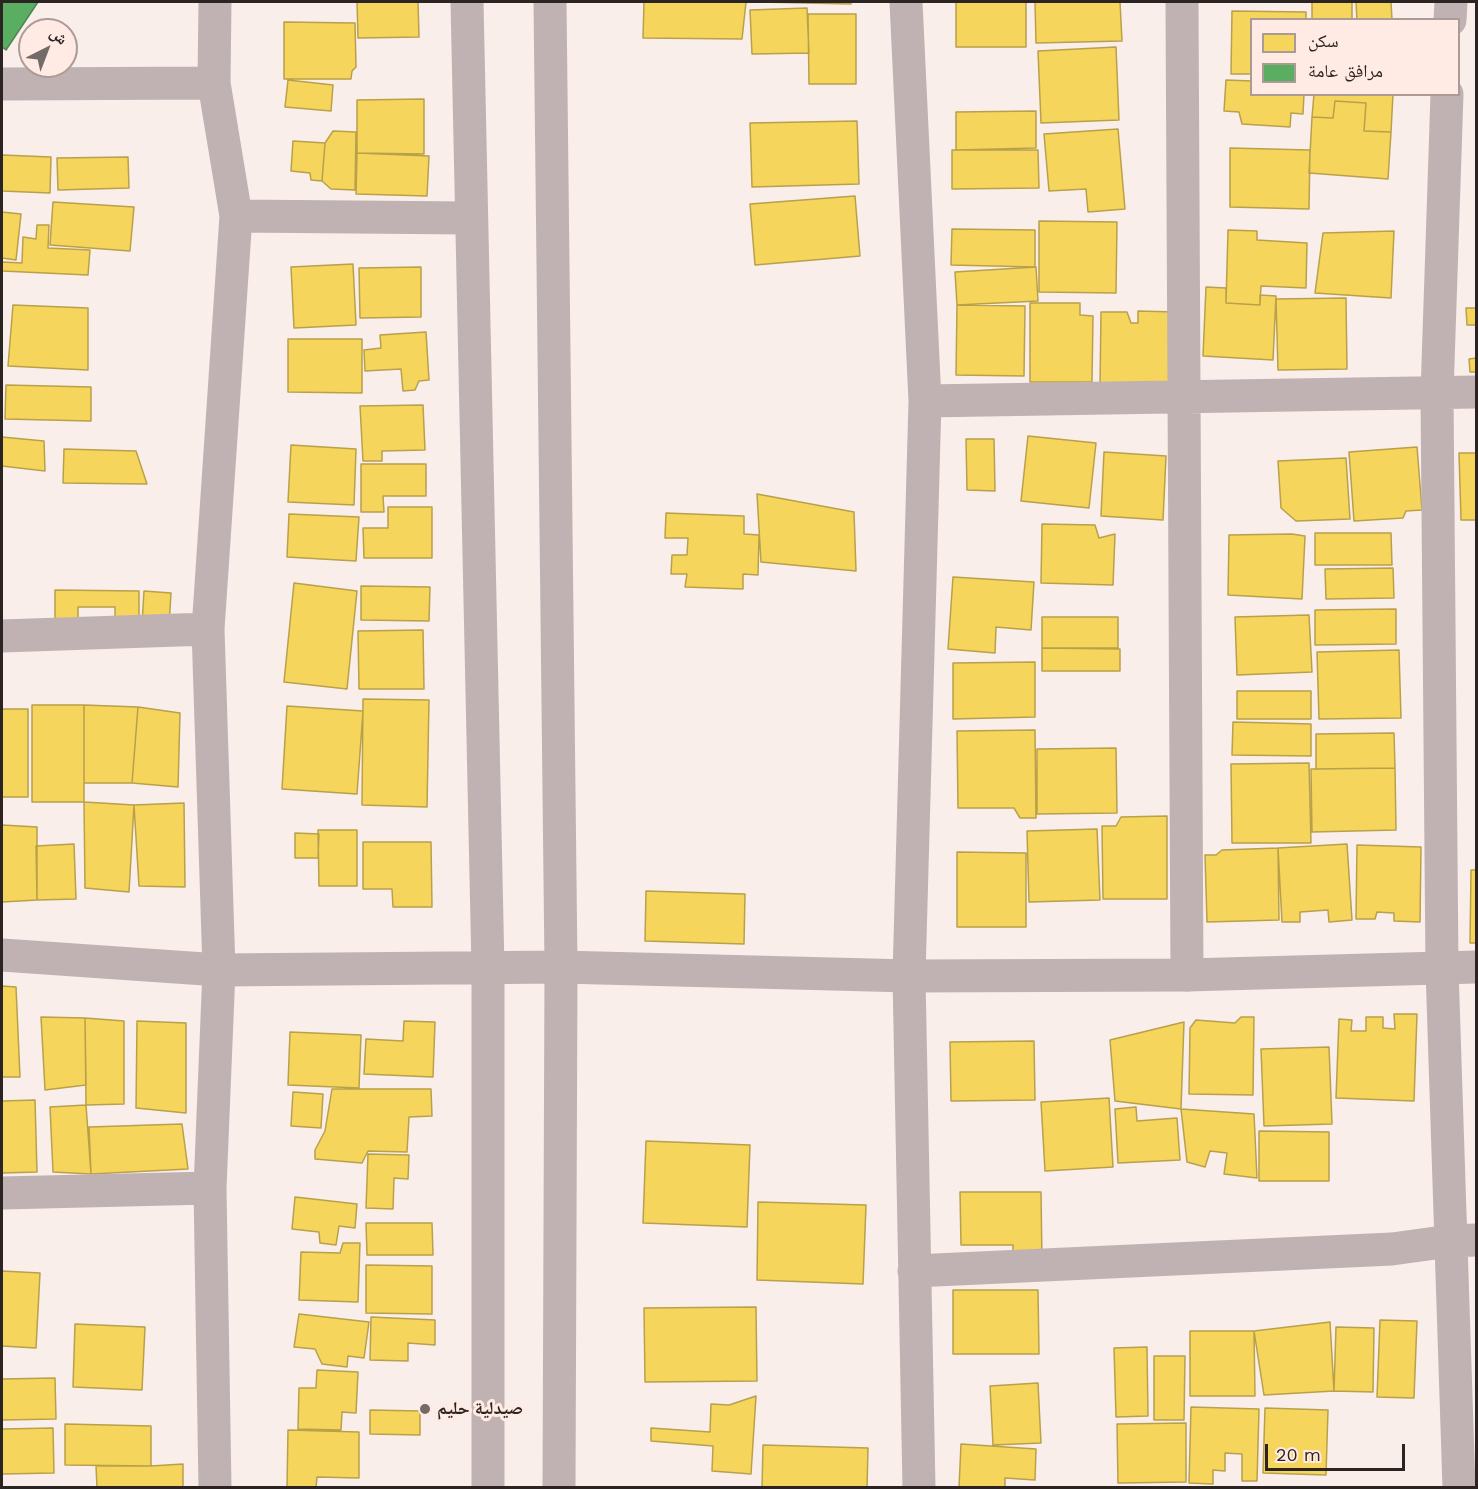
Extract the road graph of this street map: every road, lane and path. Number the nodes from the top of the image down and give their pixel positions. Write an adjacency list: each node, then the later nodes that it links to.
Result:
1 (214, 2): 8 (street)
2 (467, 2): 12 (street)
3 (550, 2): 20 (street)
4 (906, 2): 16 (street)
5 (1182, 2): 15 (street)
6 (1451, 2): 7 (street)
7 (1450, 18)
8 (214, 83): 9 (street); 11 (street)
9 (2, 84)
10 (1448, 96): 14 (street)
11 (236, 216): 12 (street); 17 (street)
12 (471, 218): 21 (street)
13 (1476, 392): 14 (street)
14 (1437, 394): 15 (street); 23 (street)
15 (1185, 397): 16 (street); 25 (street)
16 (925, 401): 26 (street)
17 (208, 629): 18 (street); 24 (street)
18 (2, 636)
19 (2, 955): 24 (street)
20 (561, 967): 21 (street); 26 (street); 33 (street)
21 (488, 968): 24 (street); 32 (street)
22 (1476, 968): 23 (street)
23 (1442, 969): 25 (street); 29 (street)
24 (219, 970): 27 (street)
25 (1187, 975): 26 (street)
26 (909, 976): 30 (street)
27 (210, 1188): 28 (street); 31 (street)
28 (2, 1193)
29 (1463, 1240): 30 (street); 35 (street)
30 (914, 1271): 34 (street)
31 (215, 1488)
32 (488, 1488)
33 (559, 1488)
34 (919, 1488)
35 (1459, 1488)

